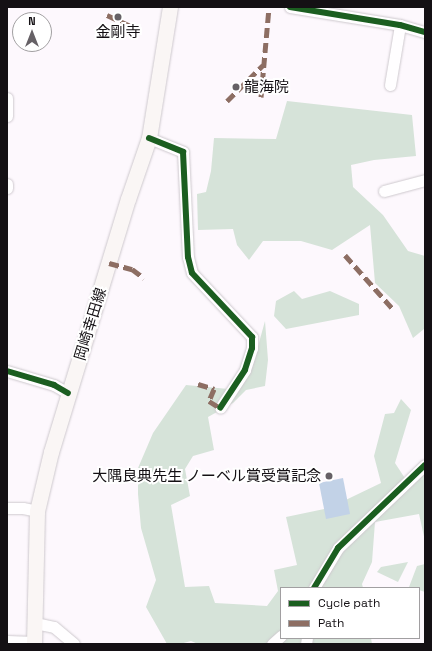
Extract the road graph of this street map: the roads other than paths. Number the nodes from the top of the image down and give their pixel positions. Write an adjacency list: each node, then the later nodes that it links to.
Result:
1 (170, 7): 8 (main road, 岡崎幸田線)
2 (290, 7): 3 (street)
3 (400, 25): 4 (street); 5 (street)
4 (425, 32)
5 (390, 85)
6 (7, 98): 7 (street)
7 (7, 116)
8 (149, 138): 14 (main road, 岡崎幸田線); 15 (street)
9 (425, 180): 12 (street)
10 (7, 184): 11 (street)
11 (7, 188)
12 (384, 191)
13 (7, 371): 14 (street)
14 (68, 393): 18 (main road, 岡崎幸田線)
15 (220, 408)
16 (425, 465): 19 (street)
17 (7, 508): 18 (street)
18 (37, 511): 20 (main road, 岡崎幸田線)
19 (318, 586)
20 (35, 623): 23 (main road, 岡崎幸田線); 24 (street)
21 (280, 637): 25 (street)
22 (7, 640): 23 (street)
23 (34, 643)
24 (74, 644)
25 (272, 644)

